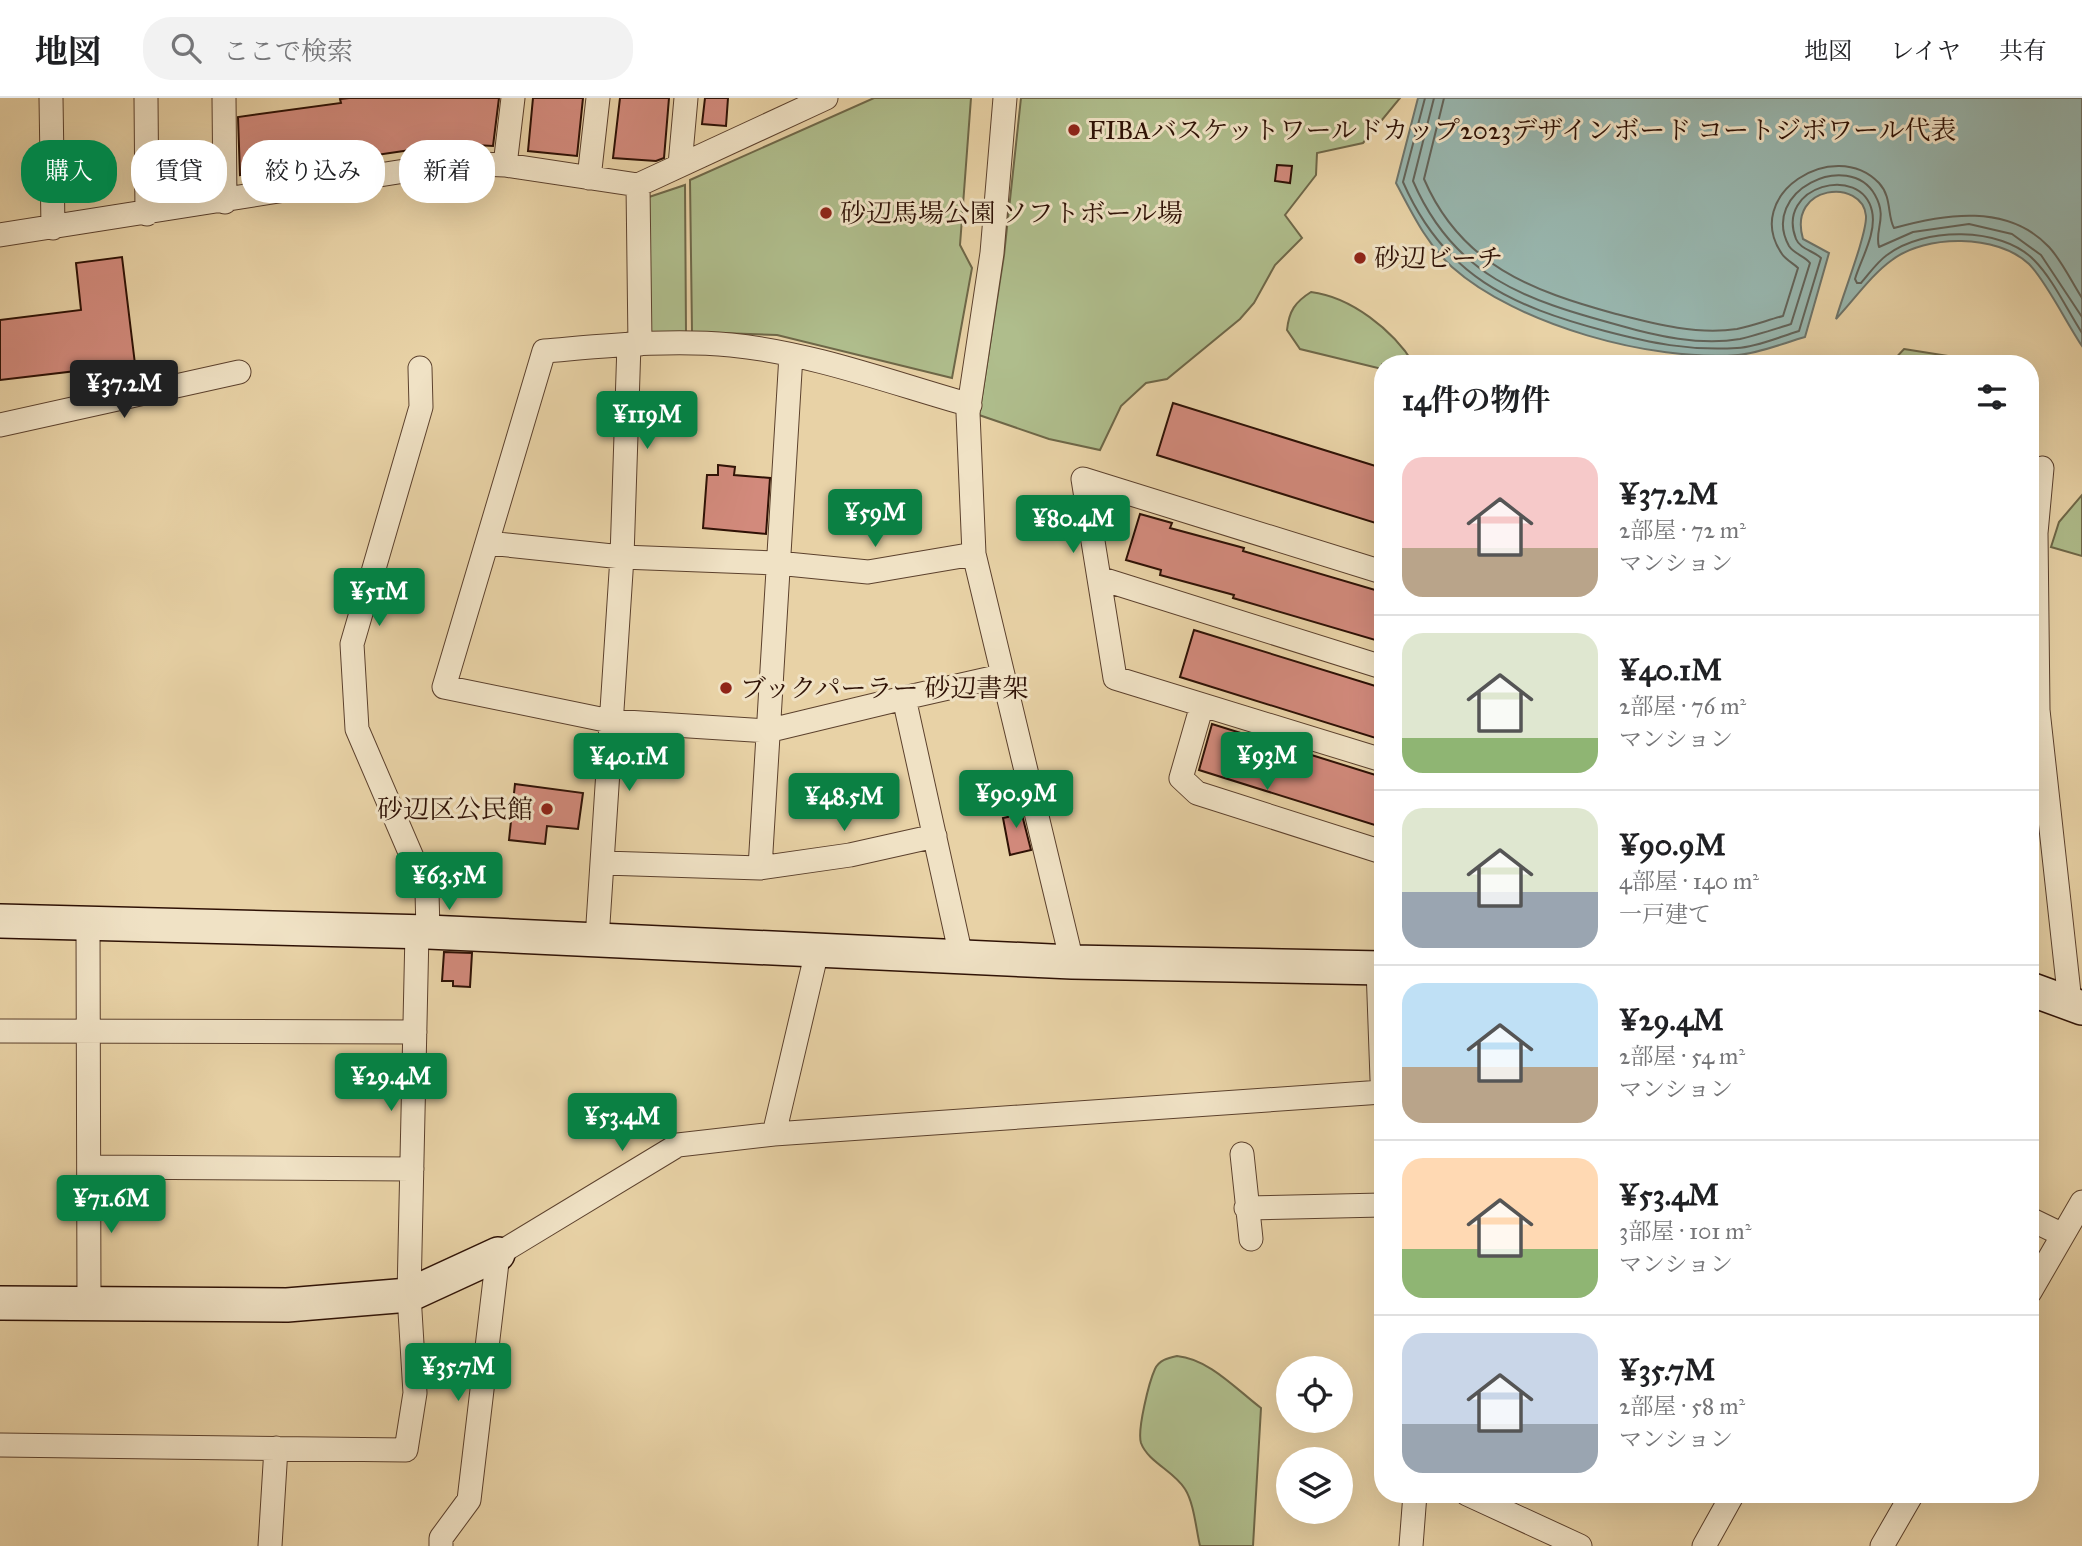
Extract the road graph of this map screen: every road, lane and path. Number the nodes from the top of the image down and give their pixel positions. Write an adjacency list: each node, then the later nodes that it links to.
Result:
1 (51, 98): 19 (street)
2 (146, 98): 18 (street)
3 (513, 98): 11 (street)
4 (598, 98): 14 (street)
5 (686, 98): 12 (street)
6 (774, 98): 10 (street)
7 (826, 98): 10 (street)
8 (1005, 98): 25 (street)
9 (231, 99): 13 (street)
10 (771, 123): 12 (street)
11 (505, 165): 14 (street); 16 (street)
12 (680, 165): 15 (street)
13 (227, 168)
14 (589, 177): 15 (street)
15 (638, 185): 21 (street)
16 (227, 202)
17 (218, 203): 18 (street)
18 (146, 214): 19 (street)
19 (53, 228): 20 (street)
20 (0, 235)
21 (635, 344): 22 (street); 29 (street); 31 (street)
22 (791, 355): 25 (street); 32 (street)
23 (420, 368): 49 (street)
24 (239, 372): 26 (street)
25 (970, 405): 30 (street)
26 (0, 425)
27 (2042, 467): 28 (street)
28 (2039, 500)
29 (488, 542): 31 (street); 39 (street)
30 (974, 554): 32 (street); 36 (street)
31 (622, 557): 32 (street); 39 (street)
32 (777, 563): 40 (street)
33 (1374, 570): 34 (street)
34 (1099, 578): 35 (street); 38 (street)
35 (1374, 664)
36 (1001, 677): 37 (street); 53 (street)
37 (904, 698): 40 (street); 43 (street)
38 (1202, 705): 42 (street); 44 (street)
39 (610, 721): 40 (street); 45 (street)
40 (767, 731): 46 (street)
41 (2039, 745): 56 (street)
42 (1374, 758)
43 (935, 836): 46 (street); 52 (street)
44 (1374, 849)
45 (604, 863): 46 (street); 50 (street)
46 (760, 868)
47 (0, 921): 48 (street)
48 (88, 923): 49 (street); 59 (street)
49 (422, 932): 50 (street); 58 (street)
50 (597, 939): 51 (street)
51 (817, 951): 52 (street); 61 (street)
52 (961, 956): 53 (street)
53 (1072, 962): 54 (street)
54 (1374, 968)
55 (2039, 992): 56 (street)
56 (2076, 1005)
57 (0, 1031): 59 (street)
58 (415, 1032): 59 (street); 64 (street)
59 (88, 1033): 63 (street)
60 (1374, 1093): 61 (street)
61 (774, 1134): 71 (street)
62 (1242, 1154): 67 (street)
63 (89, 1167): 64 (street); 75 (street)
64 (412, 1169): 73 (street)
65 (2082, 1202): 69 (street)
66 (1374, 1205): 67 (street)
67 (1246, 1208): 70 (street)
68 (2039, 1223): 69 (street)
69 (2063, 1235): 72 (street)
70 (1251, 1239)
71 (498, 1254): 73 (street); 83 (street)
72 (2039, 1276)
73 (409, 1295): 75 (street); 77 (street)
74 (0, 1303): 75 (street)
75 (89, 1304)
76 (0, 1445): 77 (street)
77 (276, 1448): 82 (street)
78 (1414, 1503): 84 (street)
79 (1487, 1503): 85 (street)
80 (1728, 1503): 86 (street)
81 (1907, 1503): 87 (street)
82 (270, 1546)
83 (441, 1546)
84 (1411, 1546)
85 (1580, 1546)
86 (1704, 1546)
87 (1882, 1546)

